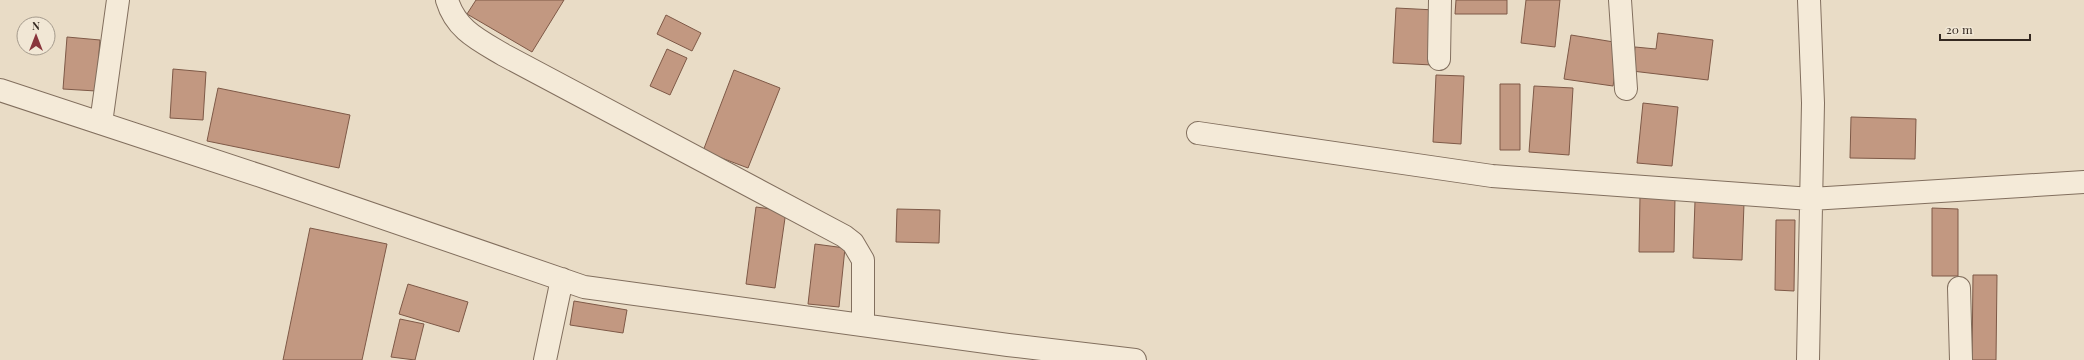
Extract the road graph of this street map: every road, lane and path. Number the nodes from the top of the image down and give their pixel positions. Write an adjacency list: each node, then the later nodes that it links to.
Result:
1 (118, 0): 9 (street)
2 (447, 0): 15 (street)
3 (1440, 0): 6 (street)
4 (1620, 0): 7 (street)
5 (1809, 0): 12 (street)
6 (1439, 59)
7 (1626, 89)
8 (0, 90): 9 (street)
9 (101, 124): 13 (street)
10 (1198, 133): 12 (street)
11 (2084, 182): 12 (street)
12 (1811, 199): 19 (street)
13 (562, 279): 15 (street); 17 (street)
14 (1959, 288): 20 (street)
15 (864, 325): 16 (street)
16 (1063, 356): 18 (street)
17 (545, 360)
18 (1135, 360)
19 (1808, 360)
20 (1961, 360)

